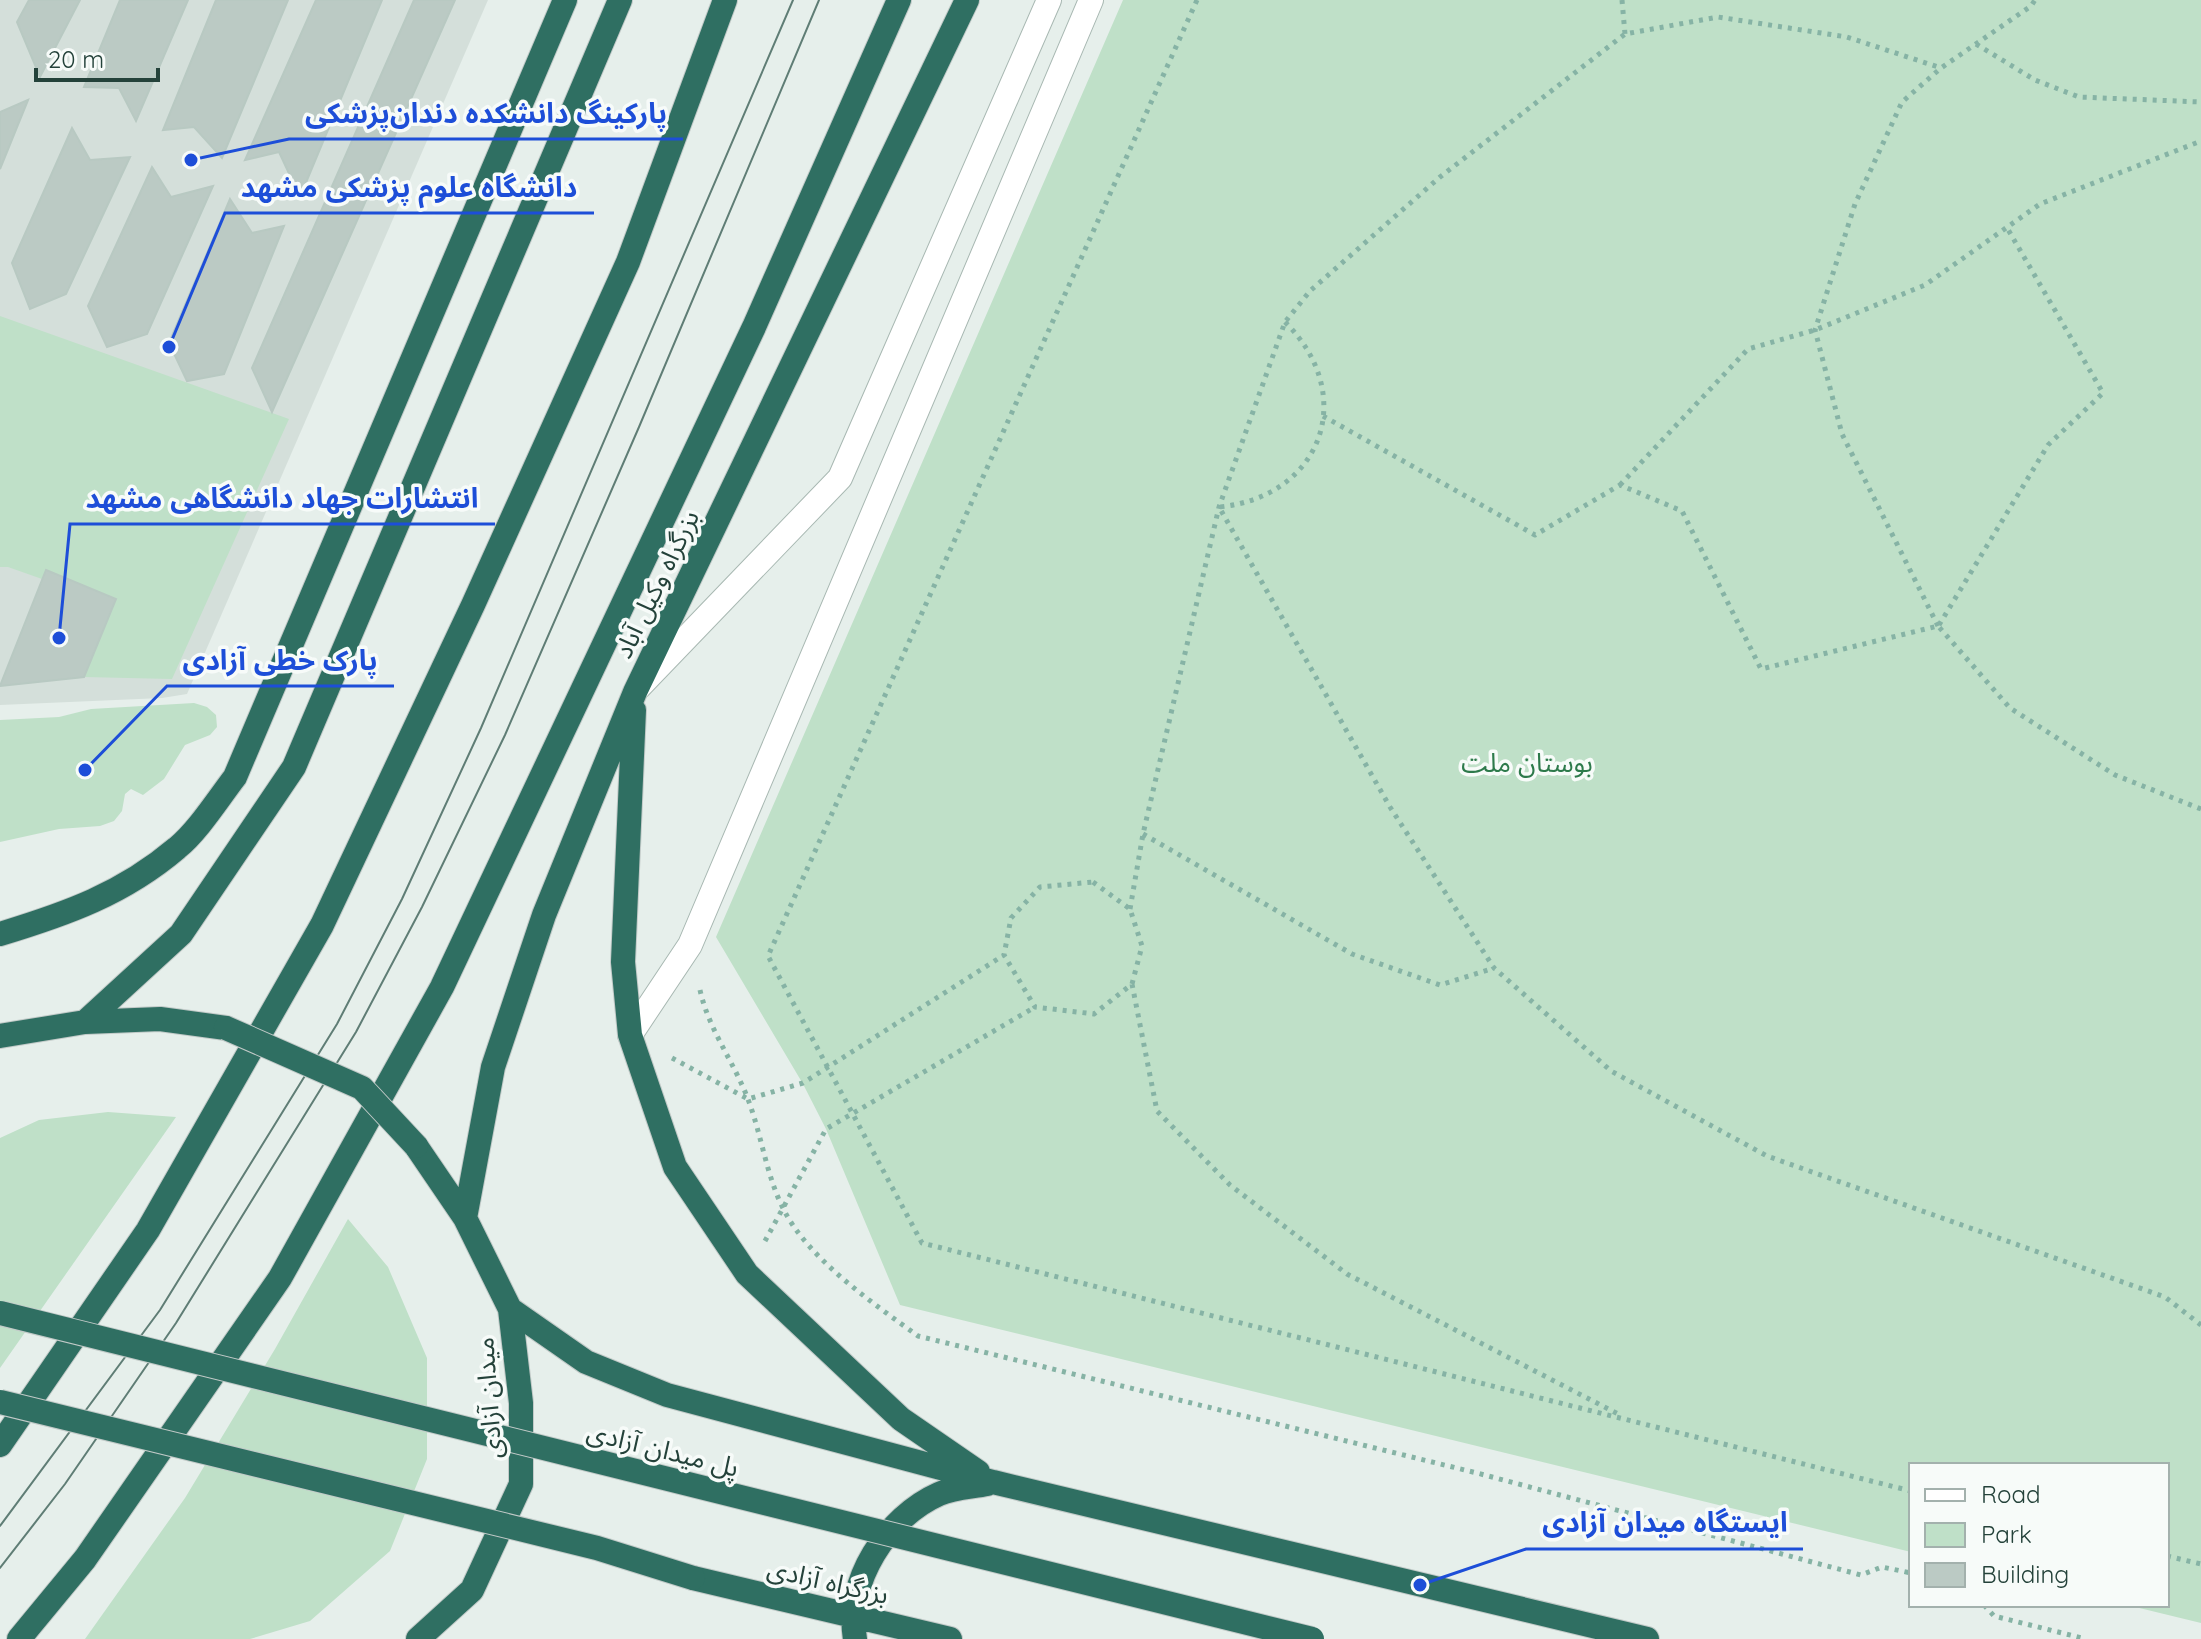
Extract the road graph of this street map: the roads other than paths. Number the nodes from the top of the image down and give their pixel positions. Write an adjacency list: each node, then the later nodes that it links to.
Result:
1 (565, 0): 9 (highway)
2 (620, 0): 10 (highway)
3 (725, 0): 17 (highway)
4 (899, 0): 19 (highway, بزرگراه وکیل آباد)
5 (967, 0): 8 (highway, بزرگراه وکیل آباد)
6 (1049, 0): 8 (street)
7 (1091, 0): 11 (street)
8 (635, 692): 11 (highway); 13 (highway, بزرگراه وکیل آباد)
9 (0, 934)
10 (85, 1022): 12 (highway); 13 (highway, میدان آزادی, bridge)
11 (630, 1035): 18 (highway)
12 (0, 1036)
13 (465, 1218): 14 (highway, میدان آزادی)
14 (510, 1309): 18 (highway); 20 (highway, میدان آزادی)
15 (0, 1313): 23 (highway, پل میدان آزادی, bridge)
16 (0, 1402): 22 (highway, بزرگراه آزادی, bridge)
17 (0, 1445)
18 (993, 1482): 21 (highway); 24 (highway)
19 (19, 1639)
20 (418, 1639)
21 (855, 1639)
22 (950, 1639)
23 (1312, 1639)
24 (1647, 1639)

